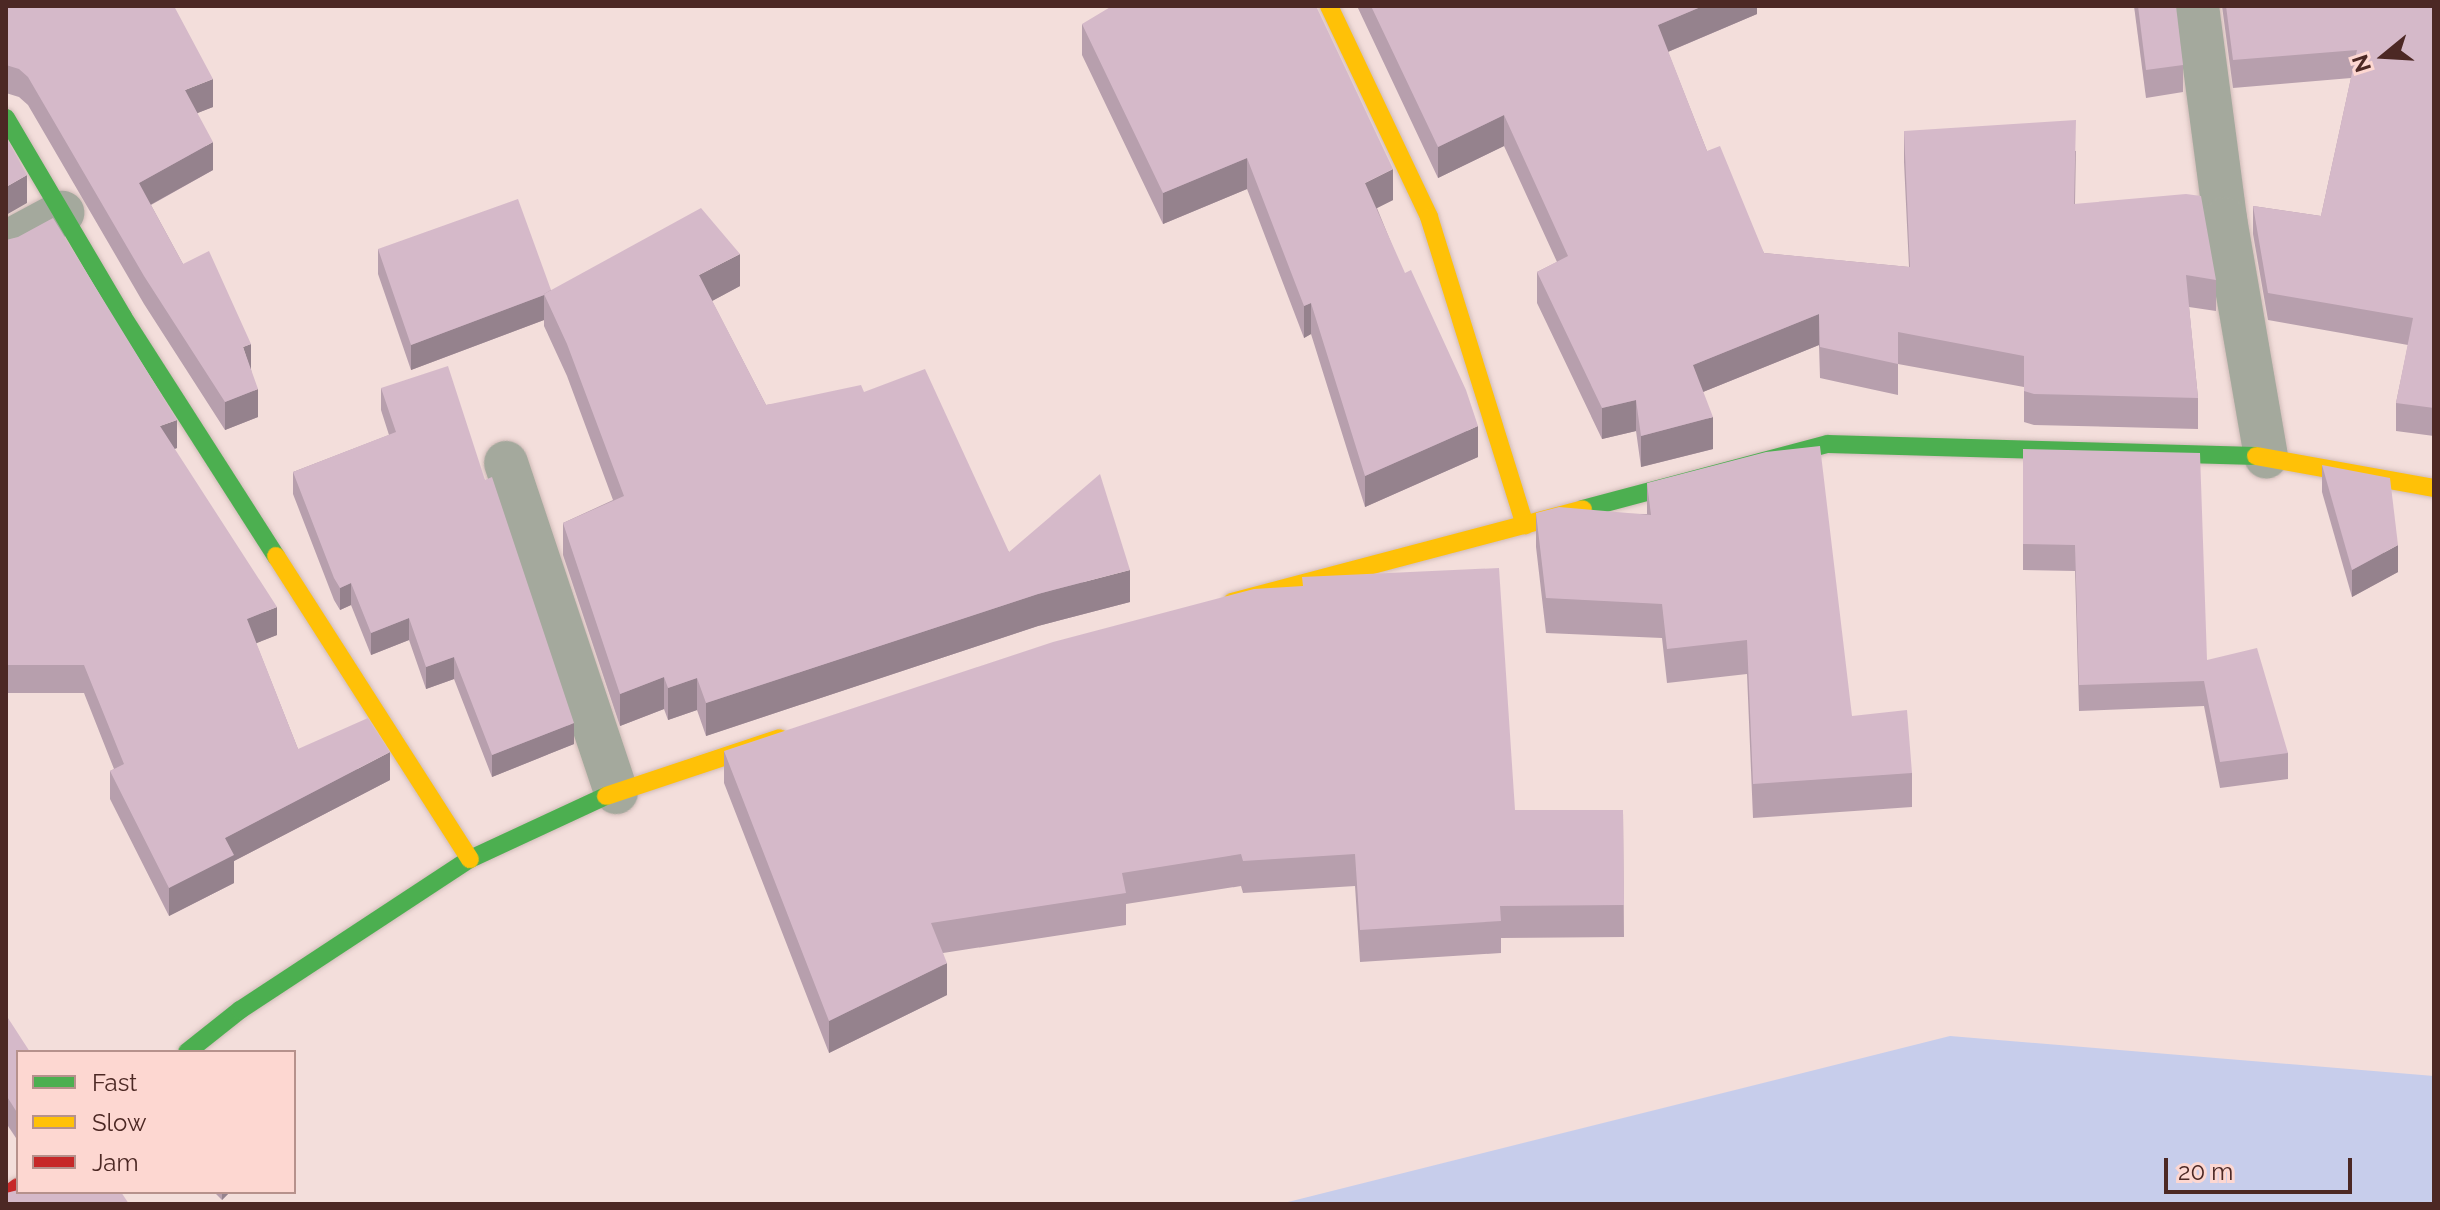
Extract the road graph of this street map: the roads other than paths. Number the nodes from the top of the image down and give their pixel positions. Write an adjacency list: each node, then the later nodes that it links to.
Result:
1 (1329, 6): 9 (street)
2 (2197, 6): 6 (street)
3 (6, 118): 4 (street)
4 (62, 213): 5 (street); 13 (street)
5 (6, 243)
6 (2266, 456): 8 (street); 9 (street)
7 (506, 463): 12 (street)
8 (2434, 488)
9 (1525, 525): 10 (street)
10 (1216, 606)
11 (794, 733): 12 (street)
12 (616, 792): 13 (street)
13 (470, 859): 14 (street)
14 (190, 1050)

